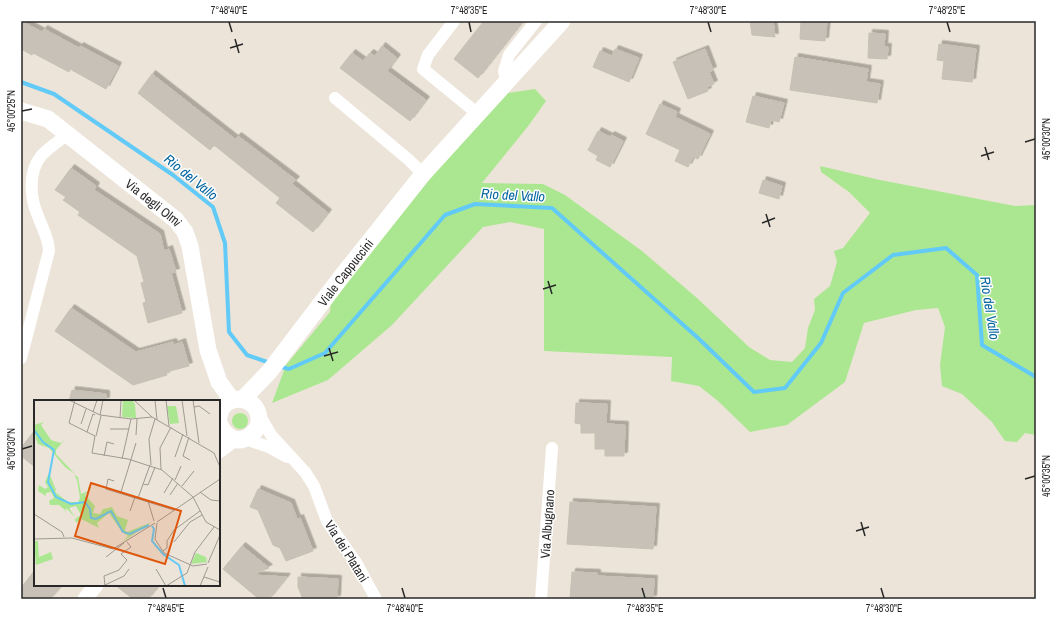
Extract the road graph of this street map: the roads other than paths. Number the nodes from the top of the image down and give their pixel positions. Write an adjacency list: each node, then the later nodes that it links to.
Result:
1 (454, 21): 7 (street)
2 (536, 21): 4 (street)
3 (562, 21): 4 (main road, Viale Cappuccini)
4 (507, 83): 7 (main road, Viale Cappuccini)
5 (335, 98): 9 (street)
6 (21, 111): 8 (main road, Via degli Olmi)
7 (478, 114): 9 (main road, Viale Cappuccini)
8 (68, 134): 10 (street); 12 (main road, Via degli Olmi)
9 (423, 174): 11 (main road, Viale Cappuccini)
10 (21, 358)
11 (259, 387): 12 (main road, Viale Cappuccini); 13 (main road)
12 (224, 409): 13 (main road); 14 (main road)
13 (258, 412): 14 (main road); 17 (street, Via dei Platani)
14 (240, 439): 16 (street); 17 (street, Via dei Platani)
15 (552, 448): 21 (street, Via Albugnano)
16 (220, 450)
17 (295, 462): 20 (street, Via dei Platani)
18 (95, 586): 19 (street)
19 (85, 599)
20 (376, 599)
21 (541, 599)

